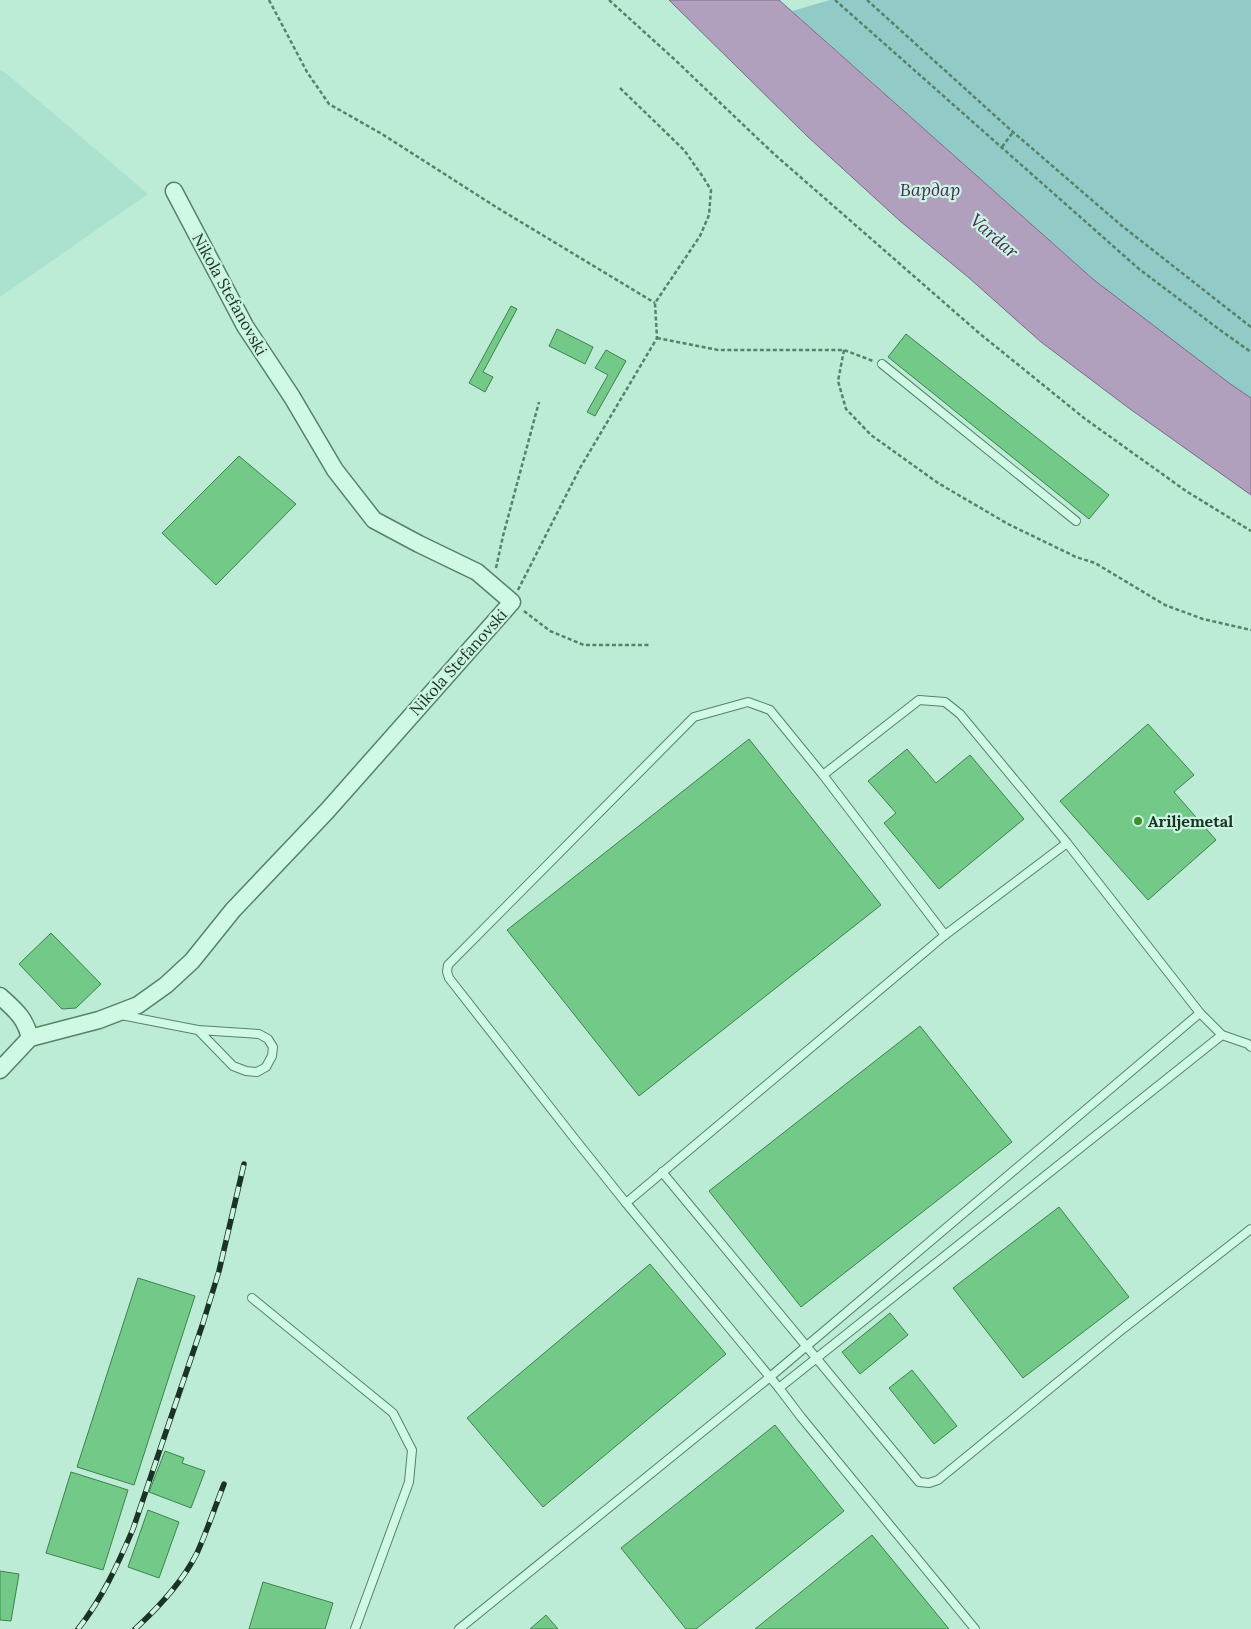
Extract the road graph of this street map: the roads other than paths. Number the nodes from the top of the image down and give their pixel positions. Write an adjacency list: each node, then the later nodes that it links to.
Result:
1 (174, 192): 9 (street, Nikola Stefanovski)
2 (882, 364): 3 (lane)
3 (1076, 521)
4 (823, 774): 5 (lane); 6 (lane); 16 (lane)
5 (1067, 843): 6 (lane); 8 (lane)
6 (945, 935): 15 (lane)
7 (0, 996): 12 (street)
8 (1200, 1013): 11 (lane); 19 (lane)
9 (114, 1014): 10 (lane); 12 (street, Nikola Stefanovski)
10 (198, 1030): 10 (lane)
11 (1222, 1035): 13 (lane); 20 (lane)
12 (30, 1038): 14 (street)
13 (1251, 1047)
14 (0, 1070)
15 (662, 1172): 16 (lane); 19 (lane)
16 (626, 1203): 21 (lane)
17 (1251, 1228): 20 (lane)
18 (252, 1298): 23 (lane)
19 (806, 1346): 20 (lane); 21 (lane)
20 (816, 1358): 22 (lane)
21 (770, 1377): 22 (lane); 24 (lane)
22 (779, 1388): 25 (lane)
23 (355, 1629)
24 (459, 1629)
25 (975, 1629)

